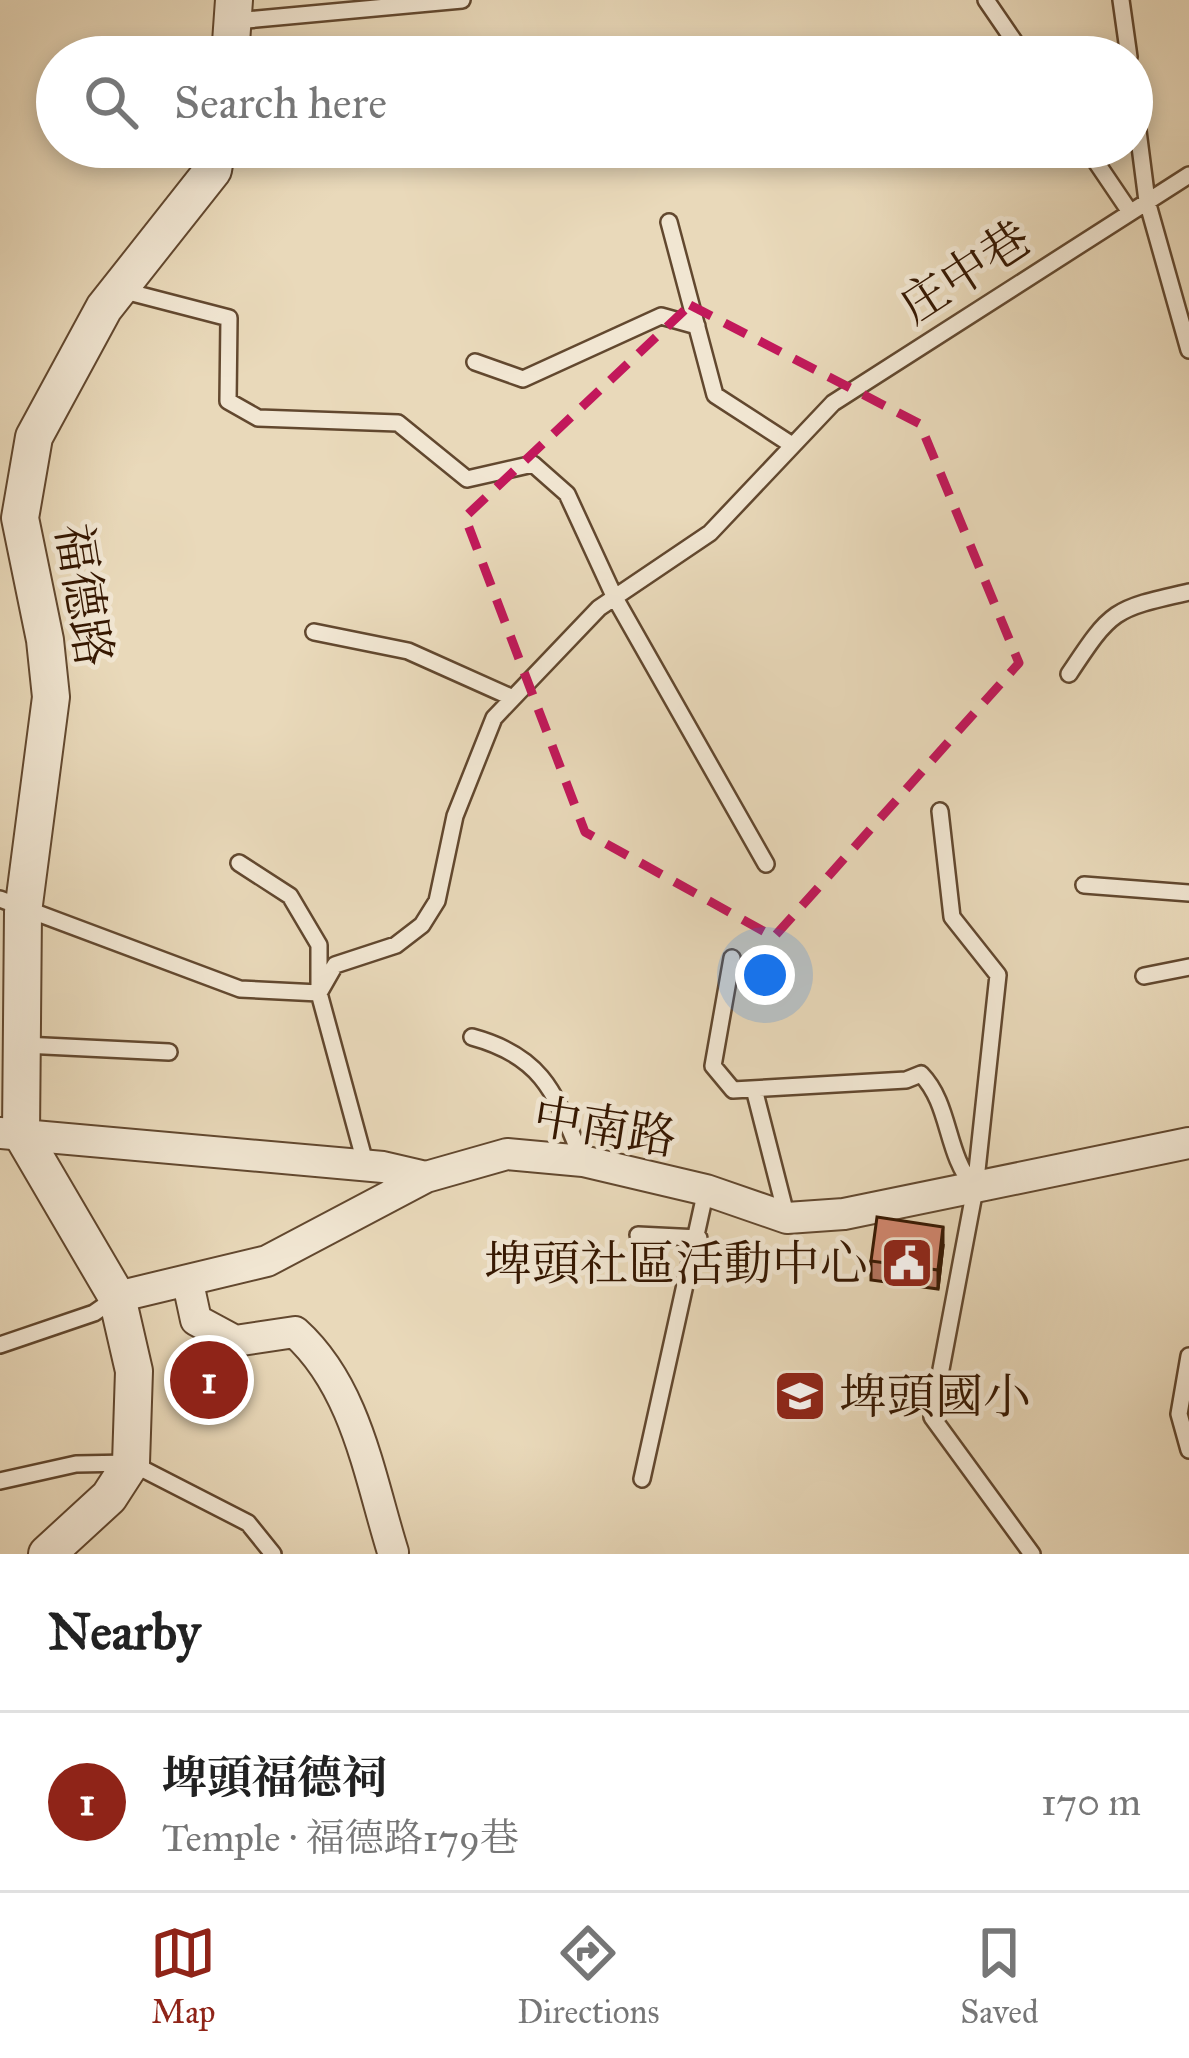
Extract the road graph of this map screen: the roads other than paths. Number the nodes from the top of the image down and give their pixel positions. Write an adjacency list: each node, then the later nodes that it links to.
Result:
1 (462, 0): 4 (lane)
2 (986, 0): 5 (lane)
3 (1121, 0): 6 (lane)
4 (233, 26)
5 (1010, 36)
6 (1126, 36)
7 (214, 168): 14 (street, 福德路)
8 (1100, 168): 12 (lane)
9 (1143, 168): 11 (lane)
10 (1189, 175): 11 (lane, 庄中巷)
11 (1147, 201): 12 (lane, 庄中巷); 16 (lane)
12 (1130, 212): 18 (lane, 庄中巷)
13 (669, 222): 15 (lane)
14 (118, 289): 20 (lane); 29 (street, 福德路)
15 (697, 326): 17 (lane); 18 (lane)
16 (1189, 350)
17 (475, 362)
18 (789, 443): 20 (lane, 庄中巷)
19 (1189, 592): 22 (lane)
20 (615, 598): 23 (lane, 庄中巷); 26 (lane)
21 (314, 632): 23 (lane)
22 (1069, 674)
23 (513, 698): 33 (lane, 庄中巷)
24 (940, 811): 43 (lane)
25 (239, 863): 33 (lane)
26 (766, 864)
27 (1084, 885): 28 (lane)
28 (1189, 893)
29 (12, 905): 33 (lane); 34 (street, 福德路)
30 (733, 958): 37 (lane)
31 (1189, 968): 32 (lane)
32 (1144, 976)
33 (319, 993): 41 (lane)
34 (15, 1025): 36 (lane); 38 (street, 福德路)
35 (472, 1036): 40 (lane)
36 (169, 1052)
37 (754, 1089): 43 (lane); 45 (lane)
38 (10, 1133): 41 (street, 中南路); 49 (street)
39 (1189, 1143): 43 (street, 中南路)
40 (583, 1161): 42 (street, 中南路); 44 (street, 中南路)
41 (366, 1166): 42 (street, 中南路)
42 (426, 1178): 48 (street)
43 (976, 1189): 45 (street, 中南路); 59 (lane)
44 (706, 1190): 45 (street, 中南路); 47 (lane)
45 (787, 1218)
46 (638, 1235): 47 (lane)
47 (699, 1238): 54 (lane)
48 (188, 1283): 49 (street); 57 (street)
49 (117, 1297): 50 (lane); 53 (street)
50 (0, 1345)
51 (1189, 1356): 52 (lane)
52 (1189, 1449)
53 (131, 1463): 55 (lane); 56 (street); 58 (lane)
54 (642, 1479)
55 (0, 1481)
56 (65, 1548)
57 (393, 1552)
58 (273, 1554)
59 (1032, 1554)

